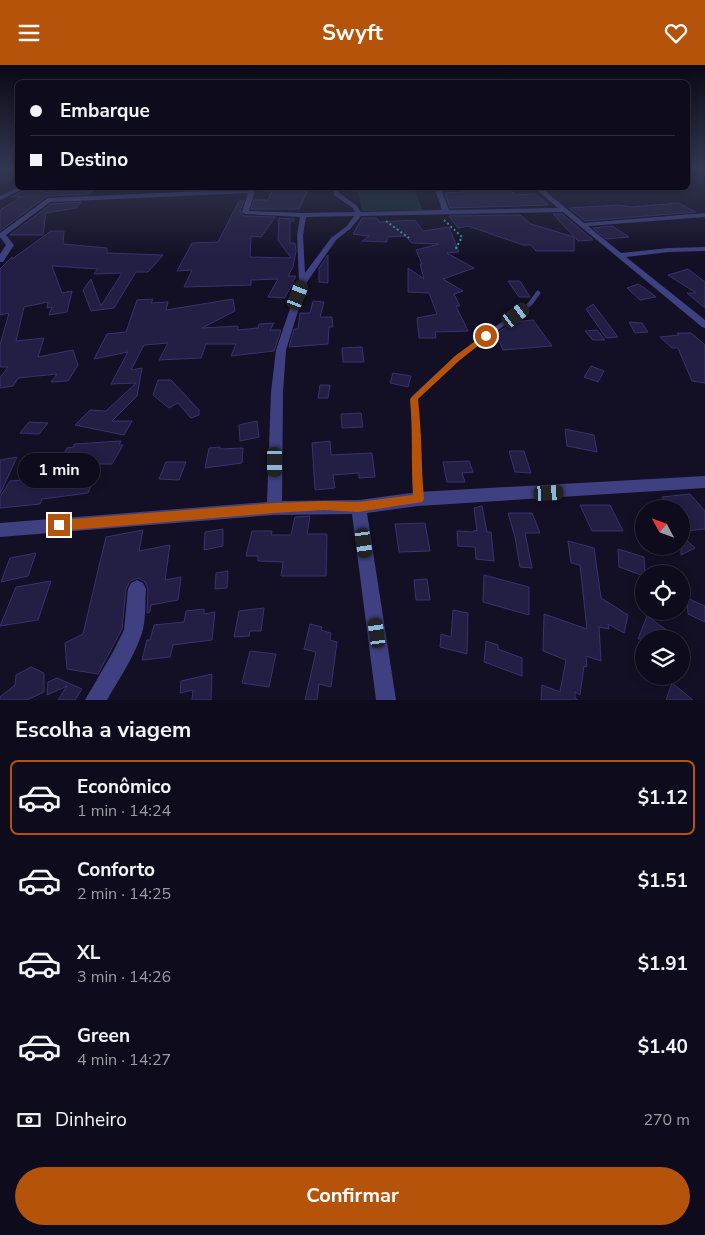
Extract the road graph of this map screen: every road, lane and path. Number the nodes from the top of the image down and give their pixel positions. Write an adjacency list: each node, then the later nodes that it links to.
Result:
1 (79, 199): 17 (street)
2 (249, 199): 10 (street)
3 (343, 199): 8 (street)
4 (440, 199): 7 (street)
5 (550, 199): 6 (street)
6 (563, 210): 7 (street); 12 (street)
7 (443, 212): 9 (street); 15 (path)
8 (359, 214): 9 (street); 10 (street); 18 (street)
9 (381, 214): 13 (path)
10 (302, 215): 18 (street)
11 (705, 215): 12 (street)
12 (581, 225): 16 (street)
13 (409, 238)
14 (705, 249): 16 (street)
15 (455, 250)
16 (621, 255): 20 (street)
17 (0, 260)
18 (303, 282): 24 (street)
19 (538, 293): 22 (lane)
20 (705, 325)
21 (705, 482): 22 (street)
22 (418, 499): 23 (street)
23 (358, 507): 24 (street); 28 (street)
24 (274, 508): 25 (street)
25 (0, 530)
26 (137, 589): 27 (street)
27 (95, 700)
28 (386, 700)

